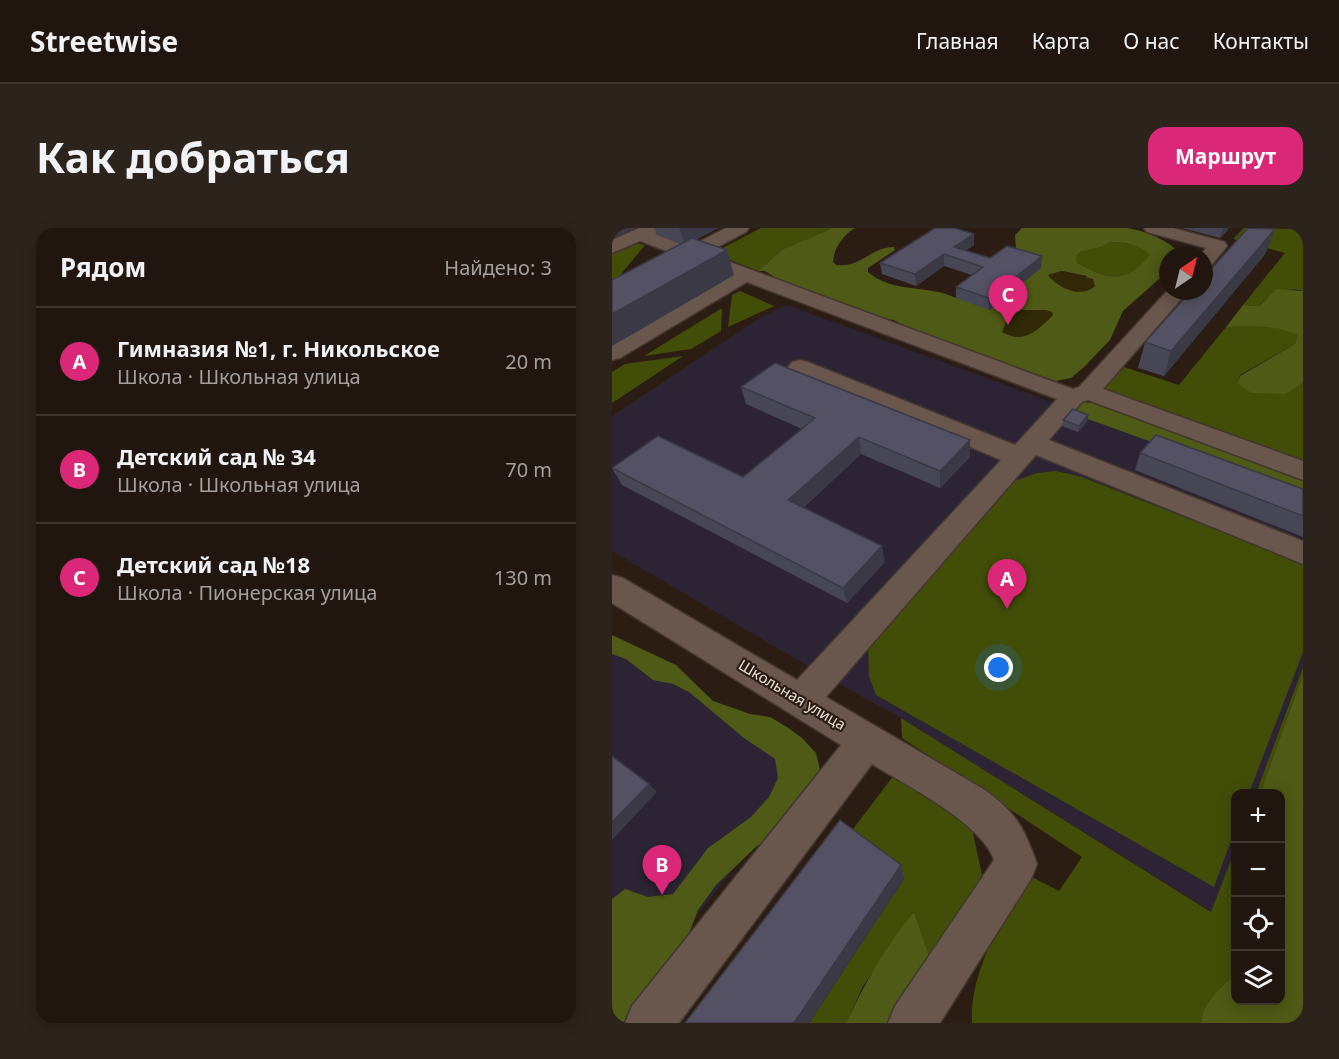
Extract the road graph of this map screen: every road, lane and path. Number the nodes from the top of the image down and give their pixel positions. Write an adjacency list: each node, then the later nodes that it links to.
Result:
1 (740, 228): 6 (street)
2 (1153, 228): 5 (street)
3 (647, 231): 4 (street); 6 (street)
4 (612, 247)
5 (1213, 252)
6 (691, 254): 7 (street); 8 (street)
7 (747, 274): 10 (street); 12 (street)
8 (612, 294)
9 (1170, 300): 12 (street)
10 (612, 353)
11 (800, 367): 13 (street)
12 (1081, 394): 13 (street); 14 (street)
13 (1025, 450): 15 (street); 17 (street)
14 (1303, 471)
15 (1303, 553)
16 (612, 586): 17 (street, Школьная улица)
17 (800, 701): 18 (street, Школьная улица)
18 (867, 741): 19 (street); 20 (street, Школьная улица)
19 (649, 1023)
20 (912, 1023)

